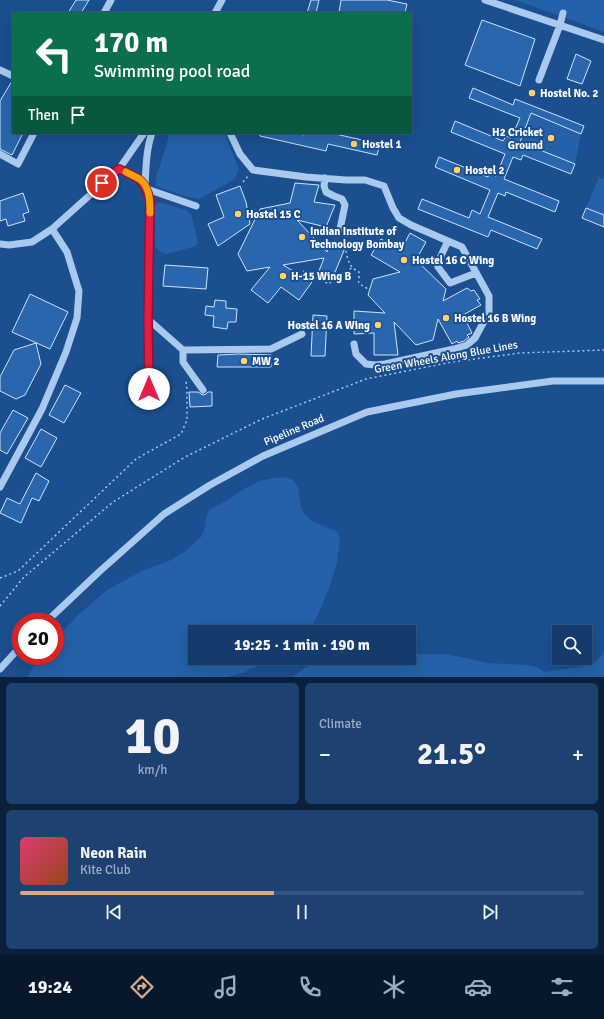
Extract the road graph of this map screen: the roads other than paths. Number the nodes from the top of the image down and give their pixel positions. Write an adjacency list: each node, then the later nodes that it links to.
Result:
1 (111, 0): 4 (lane)
2 (222, 0): 5 (lane)
3 (485, 0): 7 (lane)
4 (105, 12)
5 (216, 12)
6 (563, 13): 7 (lane)
7 (560, 25): 8 (lane); 11 (lane)
8 (604, 40)
9 (0, 70): 10 (lane)
10 (12, 76)
11 (539, 80)
12 (33, 134): 16 (lane)
13 (143, 134): 17 (lane)
14 (152, 134): 19 (lane)
15 (230, 134): 18 (lane)
16 (0, 154)
17 (119, 169): 19 (lane); 21 (lane)
18 (325, 178): 22 (lane); 23 (lane)
19 (146, 188): 20 (lane); 26 (lane)
20 (196, 206)
21 (52, 229): 24 (lane); 33 (lane)
22 (341, 233)
23 (448, 240): 25 (lane); 25 (lane)
24 (0, 244)
25 (476, 273): 28 (lane)
26 (148, 320): 29 (lane); 32 (lane)
27 (302, 334): 29 (lane)
28 (354, 344)
29 (183, 350): 31 (lane)
30 (604, 381): 34 (lane, Pipeline Road)
31 (204, 390)
32 (149, 403)
33 (0, 487)
34 (56, 613)
35 (12, 656): 36 (lane)
36 (0, 669)

